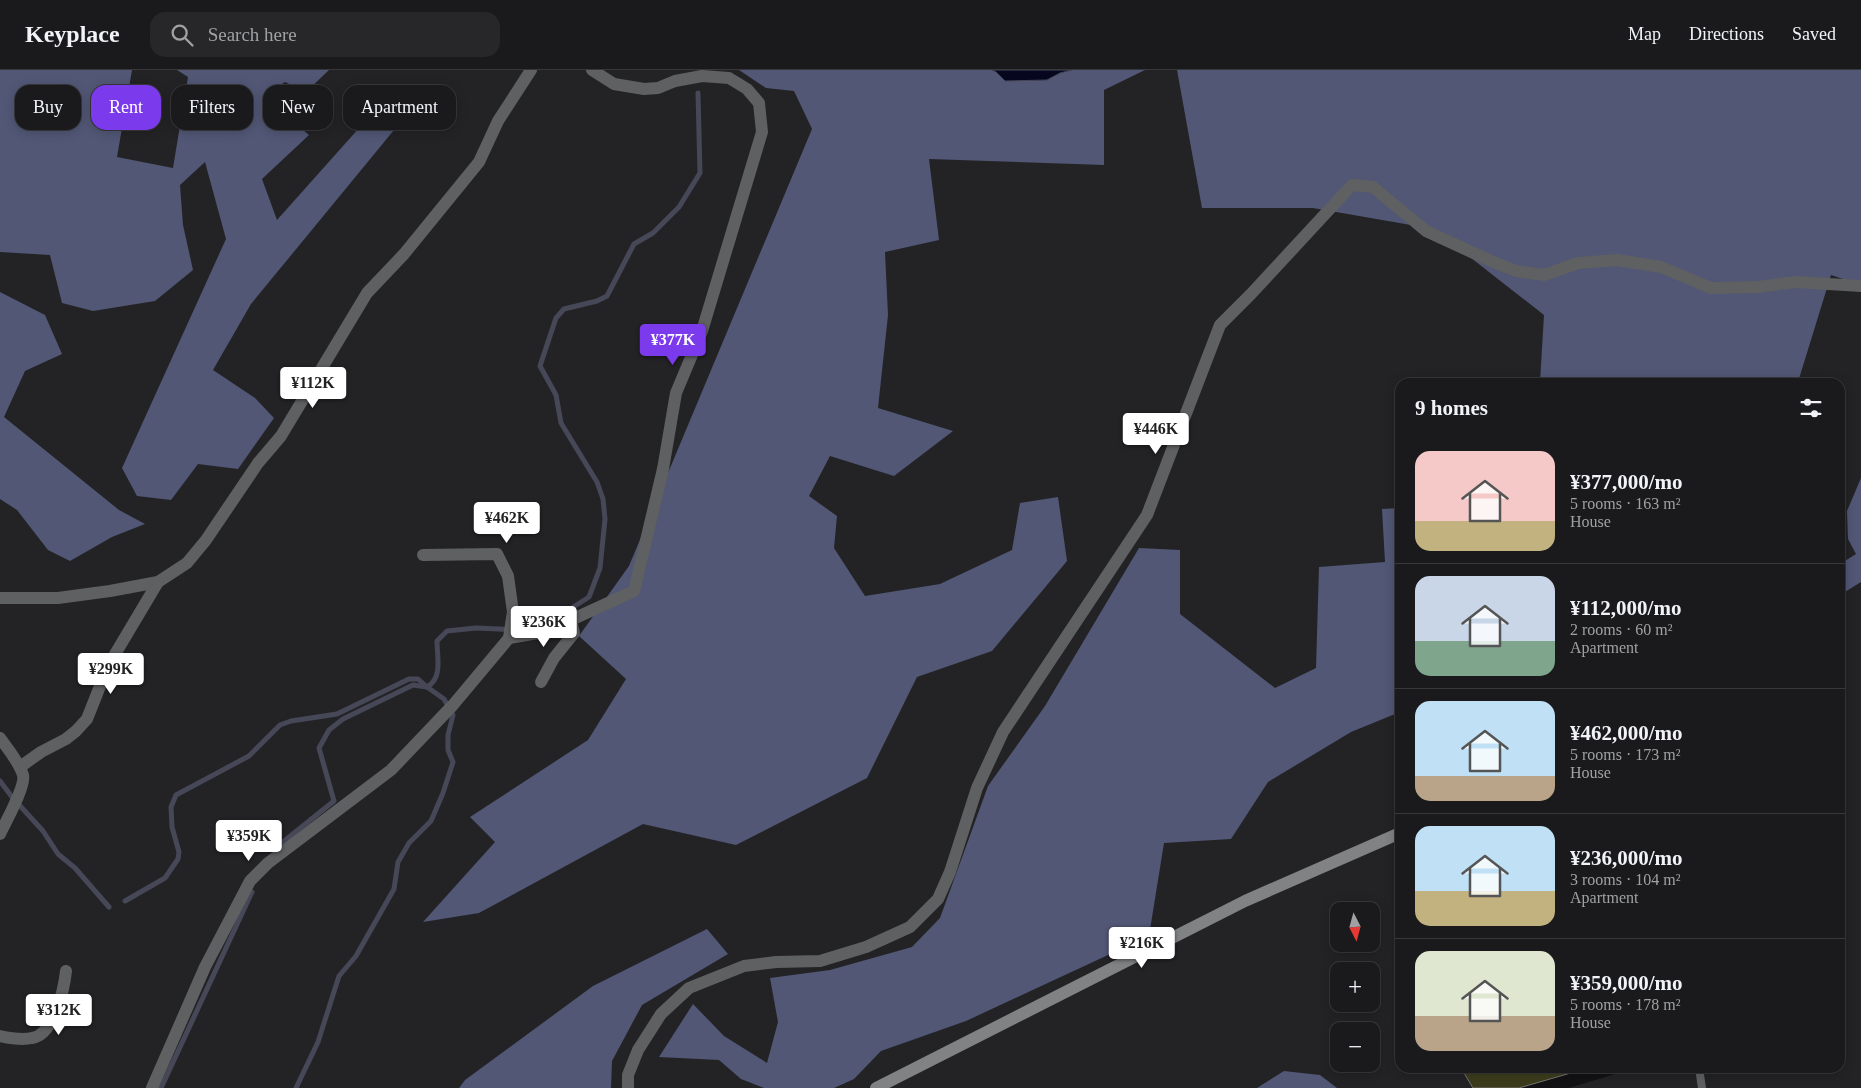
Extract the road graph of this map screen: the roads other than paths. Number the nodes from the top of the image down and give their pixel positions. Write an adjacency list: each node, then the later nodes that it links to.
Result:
1 (531, 70): 5 (street)
2 (592, 70): 7 (street)
3 (1861, 286): 18 (street)
4 (423, 556): 8 (street)
5 (158, 582): 6 (street); 11 (street)
6 (0, 598)
7 (571, 620): 8 (street); 9 (street)
8 (510, 631): 17 (street)
9 (541, 682)
10 (0, 738): 11 (street)
11 (20, 767): 12 (street)
12 (0, 834)
13 (1395, 835): 19 (street)
14 (66, 971): 15 (street)
15 (0, 1036)
16 (1700, 1073): 20 (lane)
17 (152, 1088)
18 (628, 1088)
19 (876, 1088)
20 (1702, 1088)

